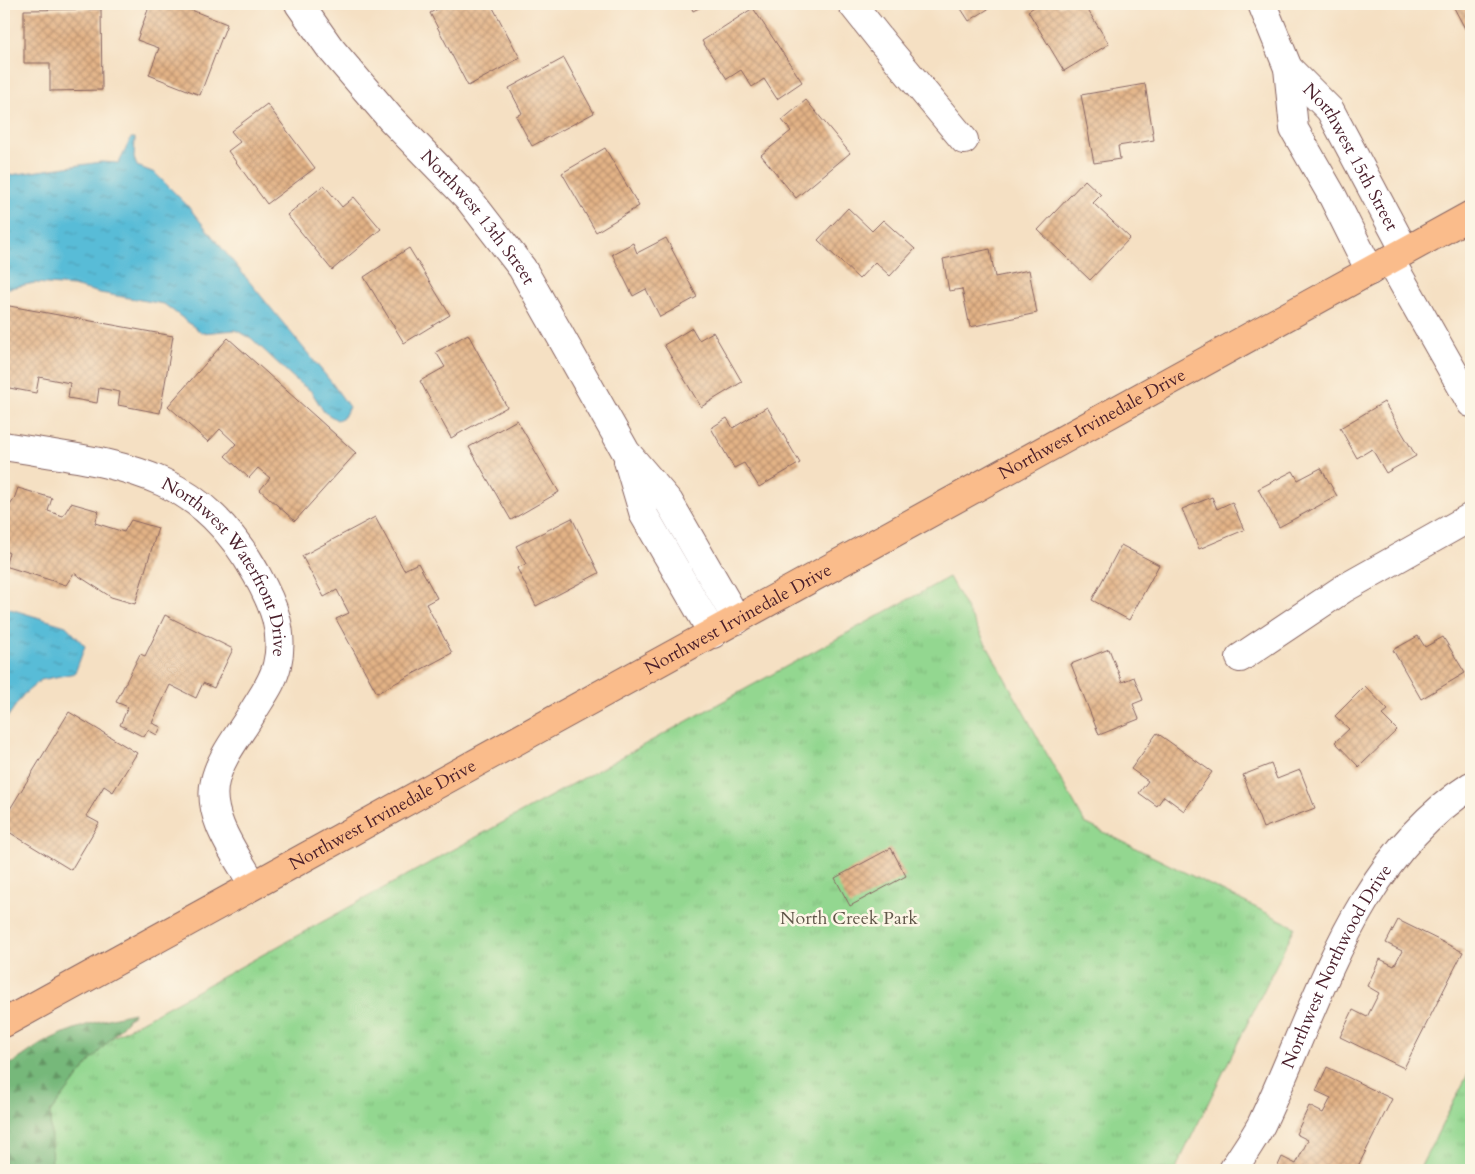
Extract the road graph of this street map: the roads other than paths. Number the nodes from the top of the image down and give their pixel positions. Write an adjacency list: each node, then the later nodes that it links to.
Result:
1 (299, 4): 10 (street, Northwest 13th Street)
2 (852, 4): 5 (street)
3 (1262, 4): 4 (street, Northwest 15th Street)
4 (1288, 68): 7 (street, Northwest 15th Street); 7 (street, Northwest 15th Street)
5 (964, 140)
6 (1471, 215): 7 (main road, Northwest Irvinedale Drive)
7 (1389, 261): 8 (street, Northwest 15th Street); 12 (main road, Northwest Irvinedale Drive)
8 (1471, 403)
9 (4, 446): 16 (street, Northwest Waterfront Drive)
10 (626, 452): 12 (street, Northwest 13th Street); 13 (street, Northwest 13th Street)
11 (1471, 517): 14 (street)
12 (737, 620): 13 (main road, Northwest Irvinedale Drive)
13 (713, 634): 16 (main road, Northwest Irvinedale Drive)
14 (1240, 658)
15 (1471, 786): 18 (street, Northwest Northwood Drive)
16 (253, 885): 17 (main road, Northwest Irvinedale Drive)
17 (4, 1022)
18 (1233, 1170)

